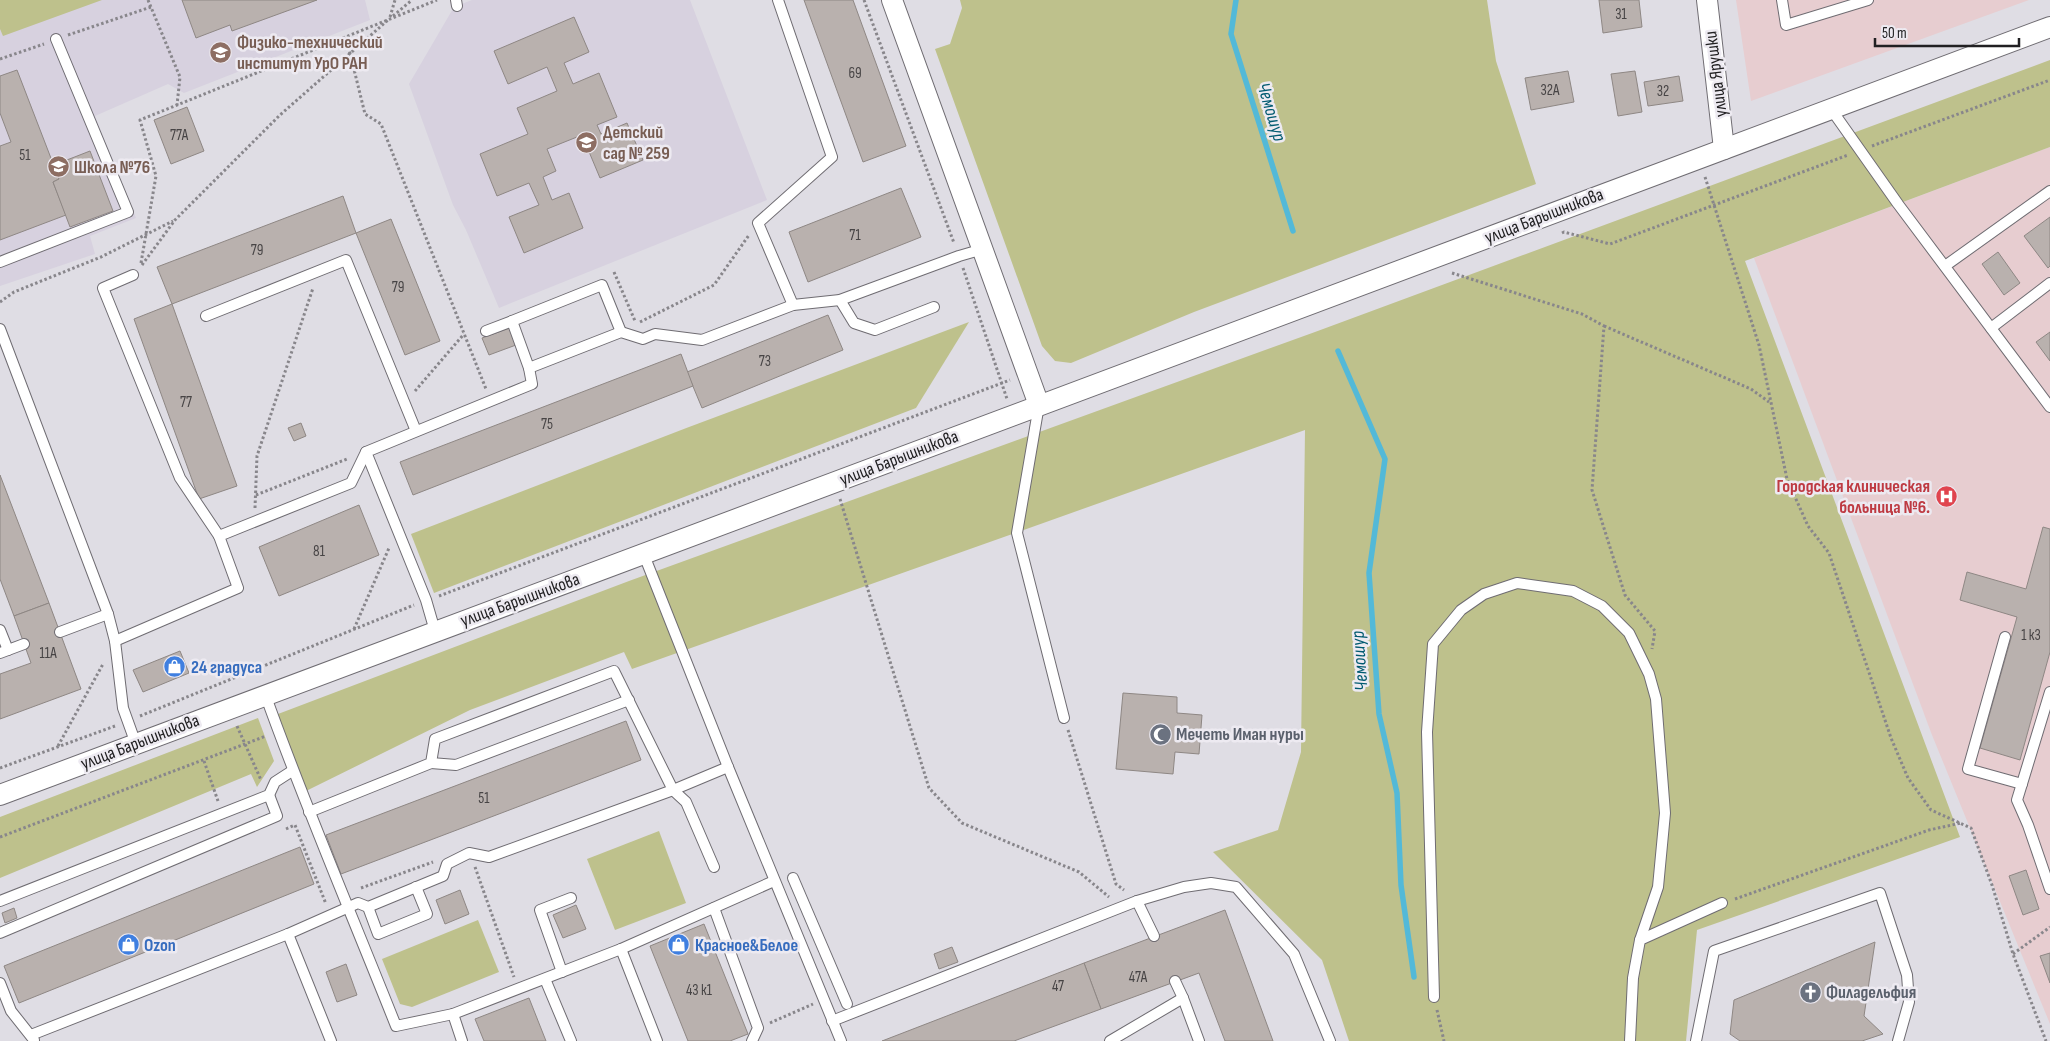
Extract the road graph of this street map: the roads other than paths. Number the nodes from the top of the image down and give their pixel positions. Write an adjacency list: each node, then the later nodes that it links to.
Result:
1 (778, 0): 17 (lane)
2 (892, 0): 11 (street)
3 (1707, 0): 9 (street, улица Ярушки)
4 (1782, 0): 5 (lane)
5 (1868, 0)
6 (2050, 27): 8 (street, улица Барышникова)
7 (56, 40): 12 (lane)
8 (1831, 108): 9 (street, улица Барышникова); 13 (lane)
9 (1724, 149): 26 (street, улица Барышникова)
10 (2050, 191): 13 (lane)
11 (983, 250): 16 (lane); 26 (street)
12 (0, 262)
13 (1945, 266): 21 (lane)
14 (133, 275): 30 (lane)
15 (2050, 283): 21 (lane)
16 (840, 300): 17 (lane); 18 (lane)
17 (793, 305): 24 (lane)
18 (934, 307)
19 (206, 316): 28 (lane)
20 (512, 320): 23 (lane); 24 (lane); 25 (lane)
21 (1991, 328): 27 (lane)
22 (0, 329): 32 (lane)
23 (486, 331)
24 (620, 332): 25 (lane)
25 (529, 368): 28 (lane)
26 (1039, 405): 31 (street, улица Барышникова); 43 (lane)
27 (2050, 407)
28 (416, 432): 29 (lane)
29 (366, 452): 30 (lane); 34 (lane)
30 (219, 536): 37 (lane)
31 (644, 555): 34 (street, улица Барышникова); 46 (lane)
32 (108, 614): 35 (lane); 37 (lane)
33 (0, 630): 39 (lane)
34 (435, 631): 41 (street, улица Барышникова)
35 (60, 632)
36 (2005, 637): 48 (lane)
37 (115, 641): 44 (lane)
38 (24, 644): 39 (lane)
39 (4, 652)
40 (2050, 692): 48 (lane)
41 (264, 694): 44 (street, улица Барышникова); 47 (lane)
42 (630, 700): 45 (lane); 45 (lane); 49 (lane)
43 (1064, 718)
44 (136, 744): 50 (street, улица Барышникова)
45 (431, 763): 52 (lane)
46 (728, 767): 49 (lane); 55 (lane)
47 (292, 771): 51 (lane); 52 (lane)
48 (2022, 784): 57 (lane)
49 (673, 790): 53 (lane); 56 (lane)
50 (0, 795)
51 (269, 795): 59 (lane); 65 (lane)
52 (309, 812): 62 (lane)
53 (714, 867)
54 (793, 878): 68 (lane)
55 (774, 881): 64 (lane); 70 (lane)
56 (416, 887): 63 (lane); 63 (lane)
57 (2050, 889)
58 (572, 898): 72 (lane)
59 (0, 901)
60 (1138, 901): 67 (lane); 80 (lane); 90 (lane)
61 (1722, 903): 69 (lane)
62 (349, 907): 63 (lane); 66 (lane); 79 (lane)
63 (368, 907)
64 (714, 908): 71 (lane); 86 (lane)
65 (0, 934)
66 (288, 934): 81 (lane); 82 (lane)
67 (1154, 936)
68 (820, 940): 70 (lane); 78 (lane)
69 (1640, 940): 76 (lane); 91 (lane)
70 (802, 948): 80 (lane)
71 (621, 949): 72 (lane); 85 (lane)
72 (562, 972): 73 (lane)
73 (545, 979): 79 (lane); 84 (lane)
74 (1175, 981): 77 (lane)
75 (0, 983): 81 (lane)
76 (1434, 997)
77 (1183, 998): 88 (lane); 89 (lane)
78 (847, 1004)
79 (453, 1014): 83 (lane)
80 (832, 1021): 87 (lane)
81 (33, 1038)
82 (331, 1041)
83 (462, 1041)
84 (571, 1041)
85 (658, 1041)
86 (752, 1041)
87 (841, 1041)
88 (1110, 1041)
89 (1199, 1041)
90 (1330, 1041)
91 (1630, 1041)
92 (1696, 1041): 93 (lane)
93 (1898, 1041)

